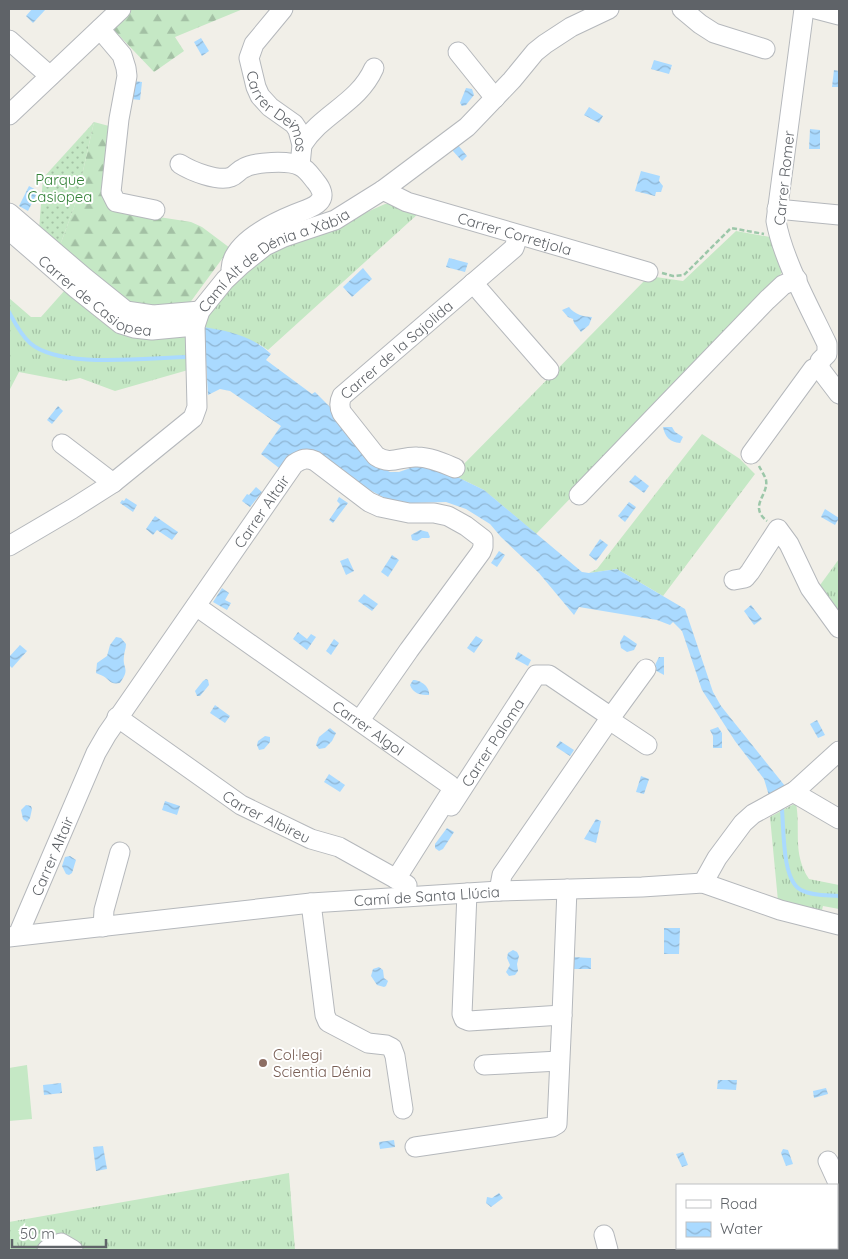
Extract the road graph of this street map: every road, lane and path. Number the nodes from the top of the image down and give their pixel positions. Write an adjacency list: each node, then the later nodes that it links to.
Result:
1 (121, 9): 8 (street)
2 (283, 9): 16 (street, Carrer Deimos)
3 (609, 9): 14 (street, Camí Alt de Dénia a Xàbia)
4 (682, 9): 10 (street)
5 (804, 9): 20 (street, Carrer Romer)
6 (816, 9): 7 (street)
7 (839, 15)
8 (100, 29): 13 (street); 21 (street)
9 (9, 40): 13 (street)
10 (765, 49)
11 (458, 52): 14 (street)
12 (374, 68): 16 (street)
13 (50, 76): 15 (street)
14 (495, 98): 19 (street, Camí Alt de Dénia a Xàbia)
15 (9, 115)
16 (302, 145): 18 (street, Carrer Deimos)
17 (180, 164): 18 (street, Carrer Deimos)
18 (300, 165): 28 (street, Carrer Deimos)
19 (383, 190): 25 (street, Carrer Corretjola); 28 (street, Camí Alt de Dénia a Xàbia)
20 (777, 209): 23 (street); 26 (street, Carrer Romer)
21 (155, 210)
22 (9, 213): 31 (street, Carrer de Casiopea)
23 (839, 215)
24 (9, 230): 31 (street, Carrer de Casiopea)
25 (518, 236): 27 (street, Carrer Corretjola); 30 (street, Carrer de la Sajolida)
26 (779, 237): 27 (path); 29 (street, Carrer Romer)
27 (648, 272)
28 (230, 275): 31 (street, Camí Alt de Dénia a Xàbia)
29 (797, 279): 32 (street, Carrer Romer); 39 (street)
30 (473, 283): 33 (street); 37 (street, Carrer de la Sajolida)
31 (197, 324): 38 (street, Camí Alt de Dénia a Xàbia)
32 (820, 364): 34 (street); 36 (street, Carrer Romer)
33 (549, 370)
34 (839, 394)
35 (62, 444): 38 (street)
36 (751, 454): 40 (path)
37 (455, 468)
38 (113, 483): 41 (street, Camí Alt de Dénia a Xàbia)
39 (579, 496)
40 (778, 529): 42 (street); 44 (street)
41 (9, 546)
42 (734, 580)
43 (196, 606): 46 (street, Carrer Altair); 48 (street, Carrer Algol); 48 (street, Carrer Altair)
44 (839, 628)
45 (646, 669): 47 (street)
46 (117, 717): 54 (street, Carrer Albireu); 63 (street, Carrer Altair)
47 (611, 717): 49 (street, Carrer Paloma); 54 (street, Carrer Paloma); 57 (street)
48 (360, 720): 54 (street, Carrer Algol)
49 (647, 745)
50 (839, 751): 51 (street)
51 (796, 791): 52 (street); 55 (street)
52 (839, 819)
53 (120, 852): 62 (street)
54 (398, 881): 59 (street, Carrer Albireu)
55 (703, 883): 56 (street, Camí de Santa Llúcia); 61 (street, Camí de Santa Llúcia)
56 (567, 889): 57 (street, Camí de Santa Llúcia); 64 (street)
57 (499, 891): 58 (street, Camí de Santa Llúcia)
58 (467, 893): 59 (street, Camí de Santa Llúcia); 64 (street)
59 (427, 895): 60 (street, Camí de Santa Llúcia)
60 (311, 903): 62 (street, Camí de Santa Llúcia); 67 (street)
61 (839, 925)
62 (102, 927): 63 (street, Camí de Santa Llúcia)
63 (13, 936)
64 (562, 1015): 65 (street)
65 (559, 1061): 66 (street); 68 (street)
66 (484, 1066)
67 (403, 1109)
68 (415, 1147)
69 (828, 1161): 70 (street)
70 (839, 1185)
71 (47, 1250): 72 (street)
72 (73, 1250)

